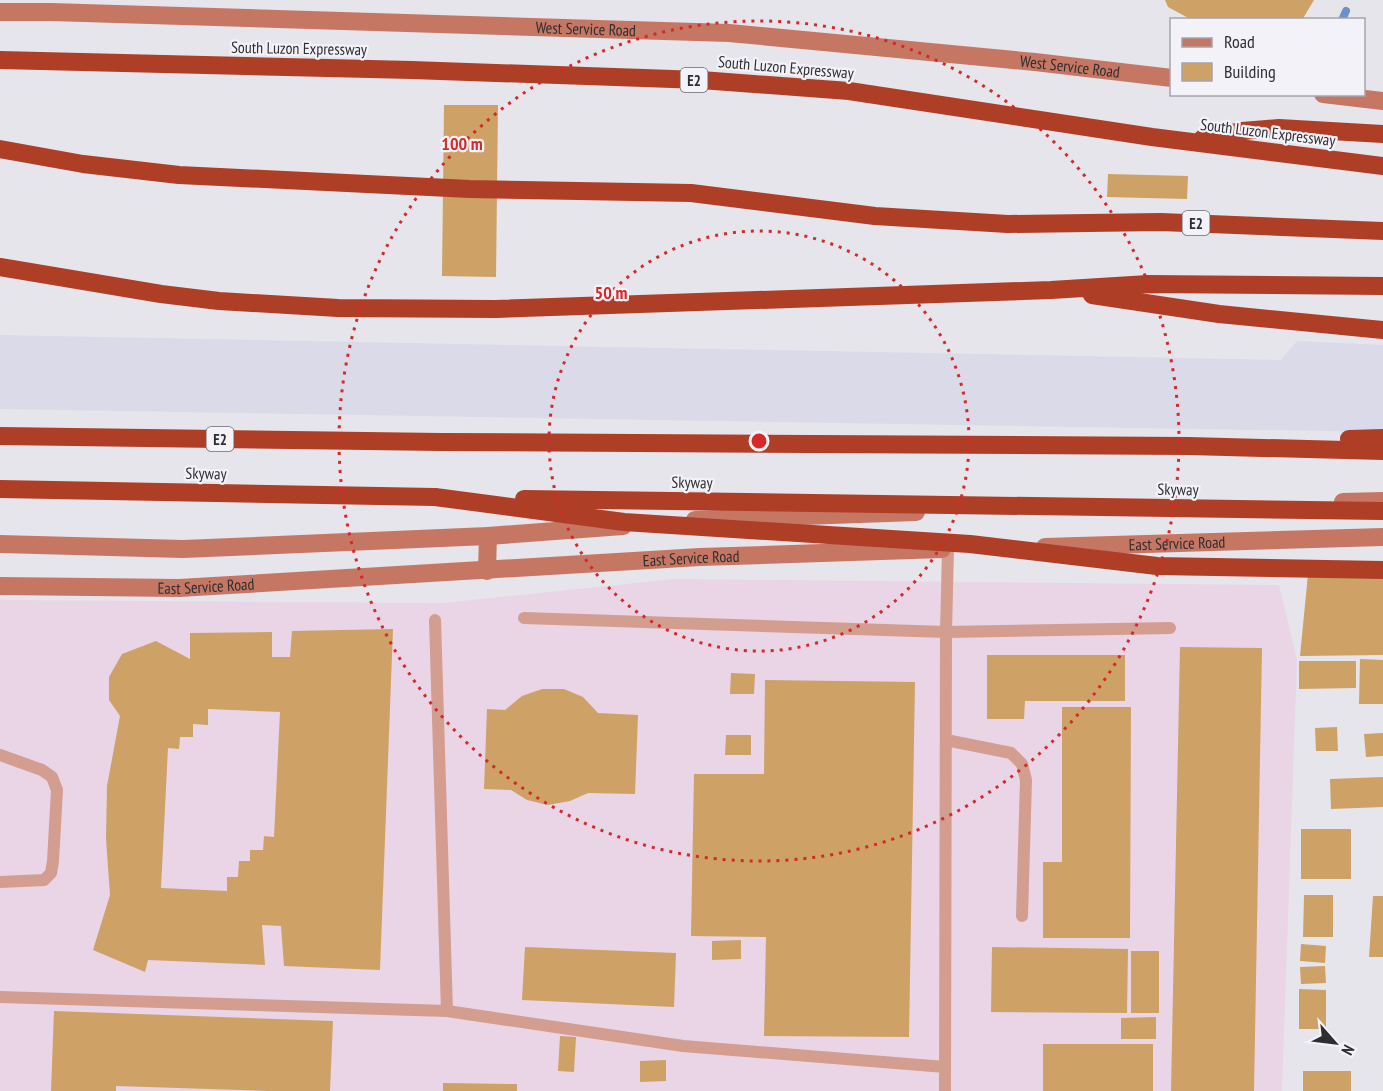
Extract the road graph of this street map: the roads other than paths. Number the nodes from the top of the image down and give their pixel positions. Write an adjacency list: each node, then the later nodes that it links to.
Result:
1 (0, 12): 3 (main road, West Service Road)
2 (0, 60): 7 (highway, South Luzon Expressway / E2)
3 (1170, 78)
4 (1340, 96): 5 (main road)
5 (1383, 101)
6 (1383, 134): 7 (highway)
7 (1185, 141): 9 (highway, South Luzon Expressway / E2)
8 (0, 149): 10 (highway, E2)
9 (1383, 166)
10 (1383, 231)
11 (0, 267): 13 (highway)
12 (1383, 286): 13 (highway)
13 (1051, 290): 14 (highway)
14 (1383, 330)
15 (0, 436): 17 (highway, Skyway / E2)
16 (1383, 438): 17 (highway)
17 (1189, 446): 18 (highway, Skyway / E2)
18 (1383, 451)
19 (0, 489): 20 (highway, Skyway)
20 (435, 497): 22 (highway, Skyway, bridge); 27 (highway, bridge)
21 (1383, 501): 23 (main road)
22 (1383, 511)
23 (488, 536): 25 (main road); 28 (main road)
24 (1383, 537): 26 (main road, East Service Road)
25 (0, 544)
26 (948, 549): 28 (main road, East Service Road); 33 (lane)
27 (1383, 570)
28 (487, 571): 29 (main road, East Service Road)
29 (0, 586)
30 (524, 618): 33 (lane)
31 (435, 620): 39 (lane)
32 (1170, 628): 33 (lane)
33 (946, 632): 34 (lane)
34 (946, 740): 37 (lane); 40 (lane)
35 (0, 754): 36 (lane)
36 (0, 882)
37 (1022, 916)
38 (0, 997): 39 (lane)
39 (447, 1011): 40 (lane)
40 (945, 1067): 41 (lane)
41 (945, 1091)

